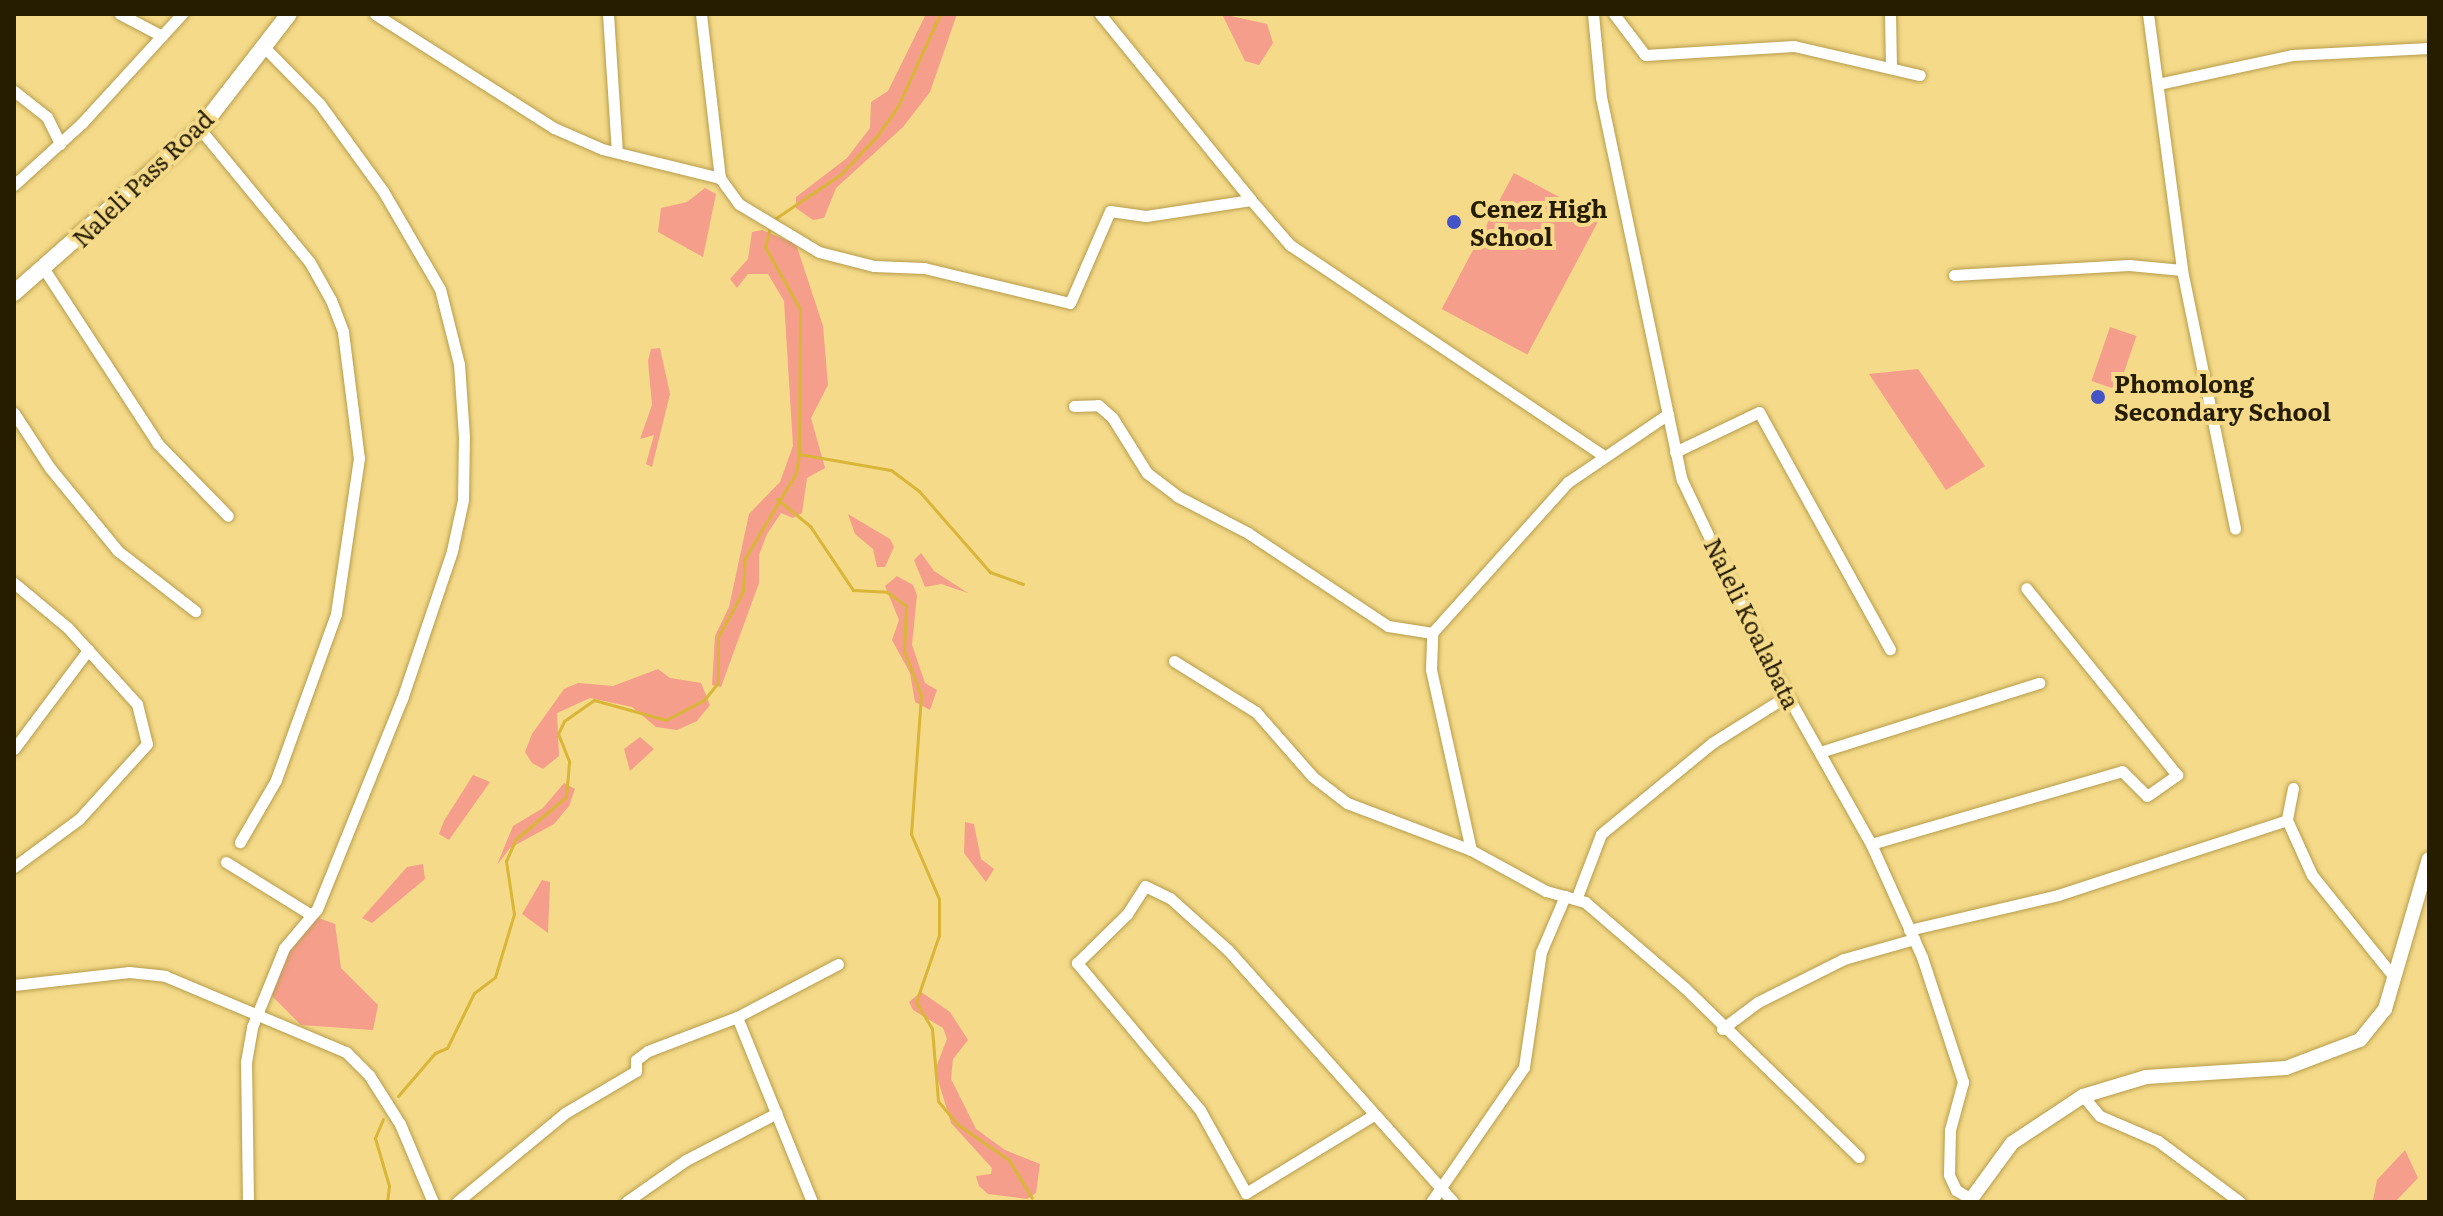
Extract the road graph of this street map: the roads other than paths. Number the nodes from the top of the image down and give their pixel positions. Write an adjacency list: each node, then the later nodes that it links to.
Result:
1 (120, 14): 12 (street)
2 (182, 14): 12 (street)
3 (289, 14): 13 (main road, Naleli Pass Road)
4 (375, 14): 21 (street)
5 (608, 14): 21 (street)
6 (701, 14): 22 (street)
7 (1100, 14): 24 (street)
8 (1593, 14): 31 (street, Naleli Koalabata)
9 (1614, 14): 15 (street)
10 (1890, 14): 15 (street)
11 (2148, 14): 17 (street)
12 (162, 36): 20 (street)
13 (263, 46): 19 (main road, Naleli Pass Road); 56 (street)
14 (2429, 48): 17 (street)
15 (1891, 64): 16 (street)
16 (1920, 75)
17 (2158, 84): 26 (street)
18 (14, 91): 20 (street)
19 (200, 129): 25 (main road, Naleli Pass Road); 49 (street)
20 (60, 144): 23 (street)
21 (617, 152): 22 (street)
22 (720, 178): 24 (street)
23 (14, 185)
24 (1251, 200): 33 (street)
25 (44, 269): 28 (main road, Naleli Pass Road); 34 (street)
26 (2182, 270): 27 (street); 35 (street)
27 (1954, 275)
28 (14, 293)
29 (1074, 406): 39 (street)
30 (14, 413): 38 (street)
31 (1668, 414): 32 (street, Naleli Koalabata); 33 (street)
32 (1675, 452): 40 (street); 44 (street, Naleli Koalabata)
33 (1601, 454): 39 (street)
34 (228, 516)
35 (2235, 529)
36 (14, 583): 41 (street)
37 (2026, 588): 50 (street)
38 (195, 611)
39 (1432, 633): 51 (street)
40 (1890, 649)
41 (88, 650): 45 (street); 54 (street)
42 (1174, 661): 51 (street)
43 (2039, 683): 46 (street)
44 (1787, 696): 46 (street, Naleli Koalabata); 55 (street)
45 (14, 749)
46 (1820, 752): 50 (street, Naleli Koalabata)
47 (2293, 788): 48 (street)
48 (2287, 820): 57 (street); 59 (street)
49 (240, 842)
50 (1871, 844): 57 (street, Naleli Koalabata)
51 (1471, 850): 55 (street)
52 (226, 862): 56 (street)
53 (2428, 865): 59 (street)
54 (14, 867)
55 (1571, 897): 63 (street); 68 (street)
56 (310, 914): 61 (street)
57 (1912, 934): 63 (street); 70 (street, Naleli Koalabata)
58 (838, 964): 62 (street)
59 (2394, 977): 64 (street)
60 (14, 985): 61 (street)
61 (256, 1015): 71 (street); 72 (street)
62 (737, 1017): 65 (street); 73 (street)
63 (1722, 1029): 67 (street)
64 (2083, 1096): 70 (street); 78 (street)
65 (777, 1113): 74 (street); 75 (street)
66 (1372, 1116): 68 (street); 69 (street); 69 (street)
67 (1859, 1157)
68 (1444, 1189): 76 (street); 77 (street)
69 (1248, 1197)
70 (1970, 1201)
71 (248, 1202)
72 (433, 1202)
73 (457, 1202)
74 (626, 1202)
75 (812, 1202)
76 (1431, 1202)
77 (1453, 1202)
78 (2240, 1202)

